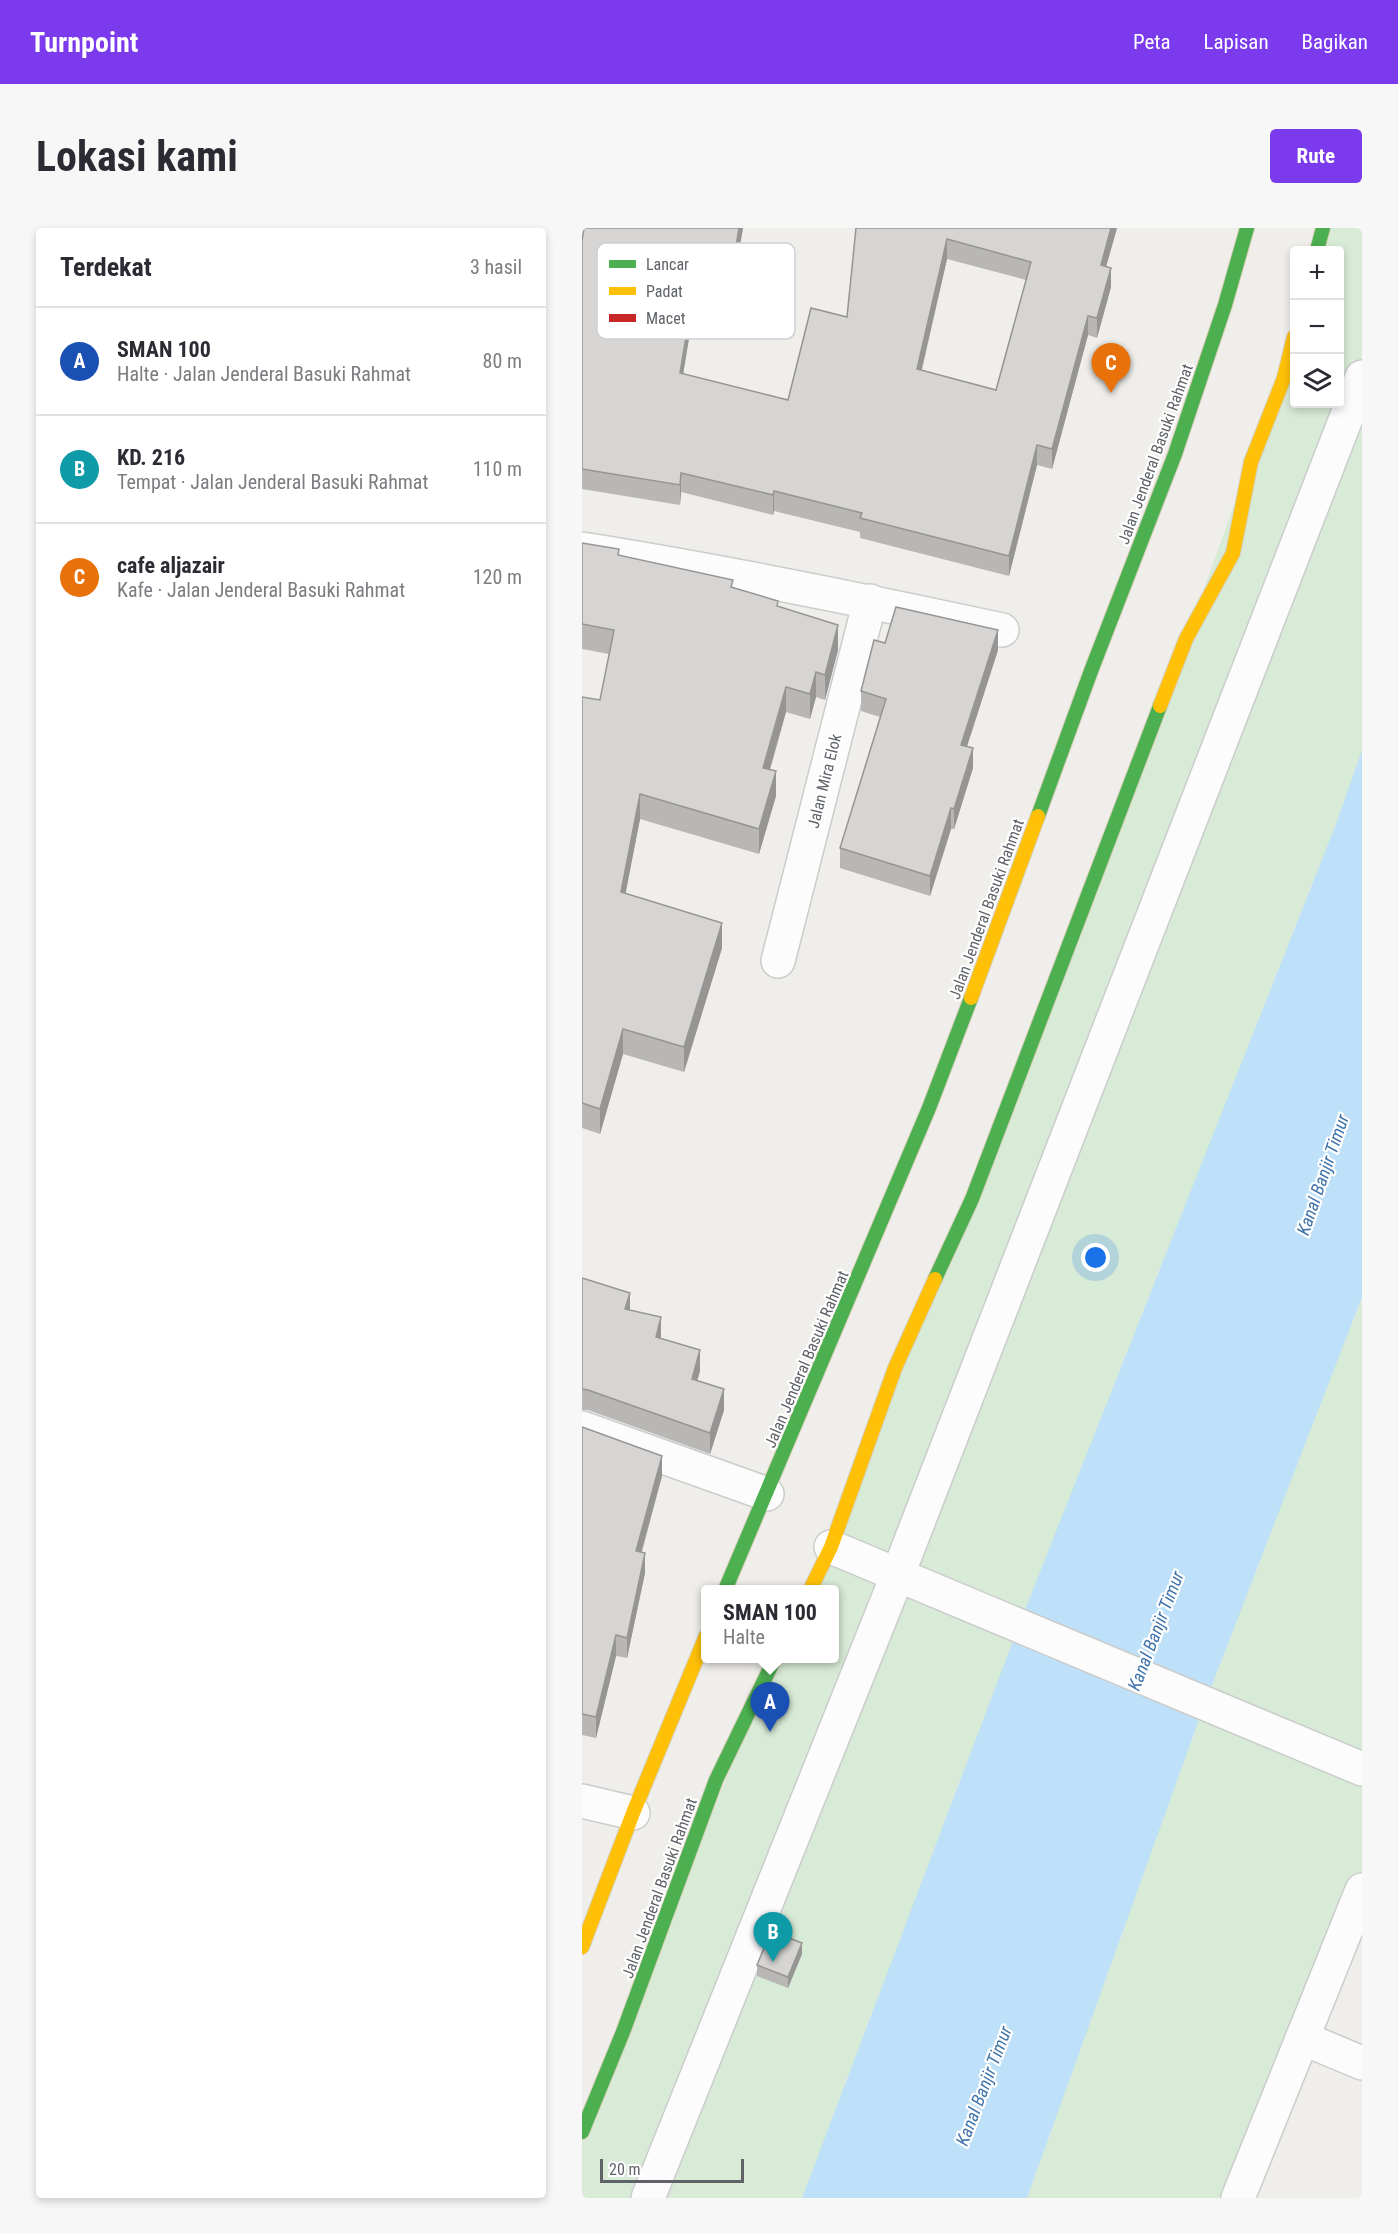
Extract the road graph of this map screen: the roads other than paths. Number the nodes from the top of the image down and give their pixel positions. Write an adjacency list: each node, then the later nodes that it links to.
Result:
1 (1247, 228): 11 (main road, Jalan Jenderal Basuki Rahmat)
2 (1323, 228): 3 (main road)
3 (1318, 246)
4 (1290, 353): 12 (main road)
5 (1362, 377): 13 (street)
6 (582, 549): 7 (street)
7 (870, 601): 8 (street); 9 (street, Jalan Mira Elok)
8 (1002, 630)
9 (778, 961)
10 (582, 1428): 11 (street)
11 (767, 1494): 14 (main road, Jalan Jenderal Basuki Rahmat)
12 (831, 1547): 13 (street); 15 (main road)
13 (898, 1574): 18 (street); 26 (street)
14 (727, 1585)
15 (812, 1585)
16 (701, 1646): 20 (main road)
17 (773, 1663): 25 (main road, Jalan Jenderal Basuki Rahmat)
18 (1362, 1768)
19 (582, 1801): 20 (street)
20 (633, 1813): 22 (main road)
21 (1362, 1890): 23 (street)
22 (582, 1947)
23 (1302, 2038): 24 (street); 27 (street)
24 (1362, 2063)
25 (582, 2132)
26 (648, 2198)
27 (1238, 2198)

